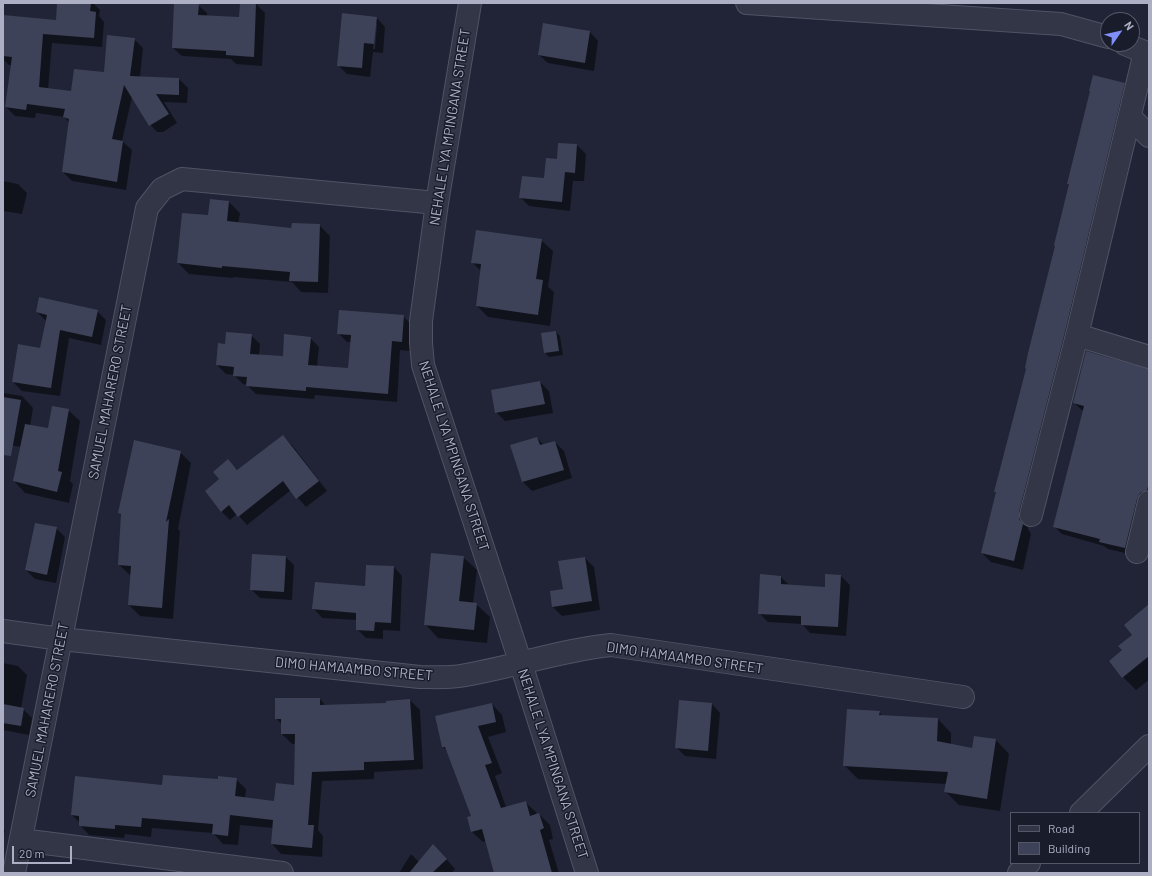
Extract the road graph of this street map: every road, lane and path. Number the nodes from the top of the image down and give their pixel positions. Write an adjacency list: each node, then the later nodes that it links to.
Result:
1 (470, 3): 8 (street, NEHALE LYA MPINGANA STREET)
2 (747, 3): 3 (street)
3 (930, 10): 4 (street)
4 (1100, 35)
5 (1147, 53): 6 (street)
6 (1130, 117): 7 (street); 9 (street)
7 (1149, 136)
8 (437, 203): 15 (street, SAMUEL MAHARERO STREET); 16 (street, NEHALE LYA MPINGANA STREET)
9 (1077, 335): 10 (street); 12 (street)
10 (1149, 357)
11 (1149, 502): 13 (street)
12 (1031, 515)
13 (1137, 552)
14 (3, 631): 15 (street, DIMO HAMAAMBO STREET)
15 (61, 639): 16 (street, DIMO HAMAAMBO STREET); 20 (street, SAMUEL MAHARERO STREET)
16 (521, 664): 17 (street, DIMO HAMAAMBO STREET); 24 (street, NEHALE LYA MPINGANA STREET)
17 (963, 697)
18 (1149, 746): 19 (street)
19 (1081, 812)
20 (21, 840): 22 (street, SAMUEL MAHARERO STREET); 23 (street)
21 (1028, 864): 25 (street)
22 (14, 873)
23 (282, 873)
24 (587, 873)
25 (1019, 873)

